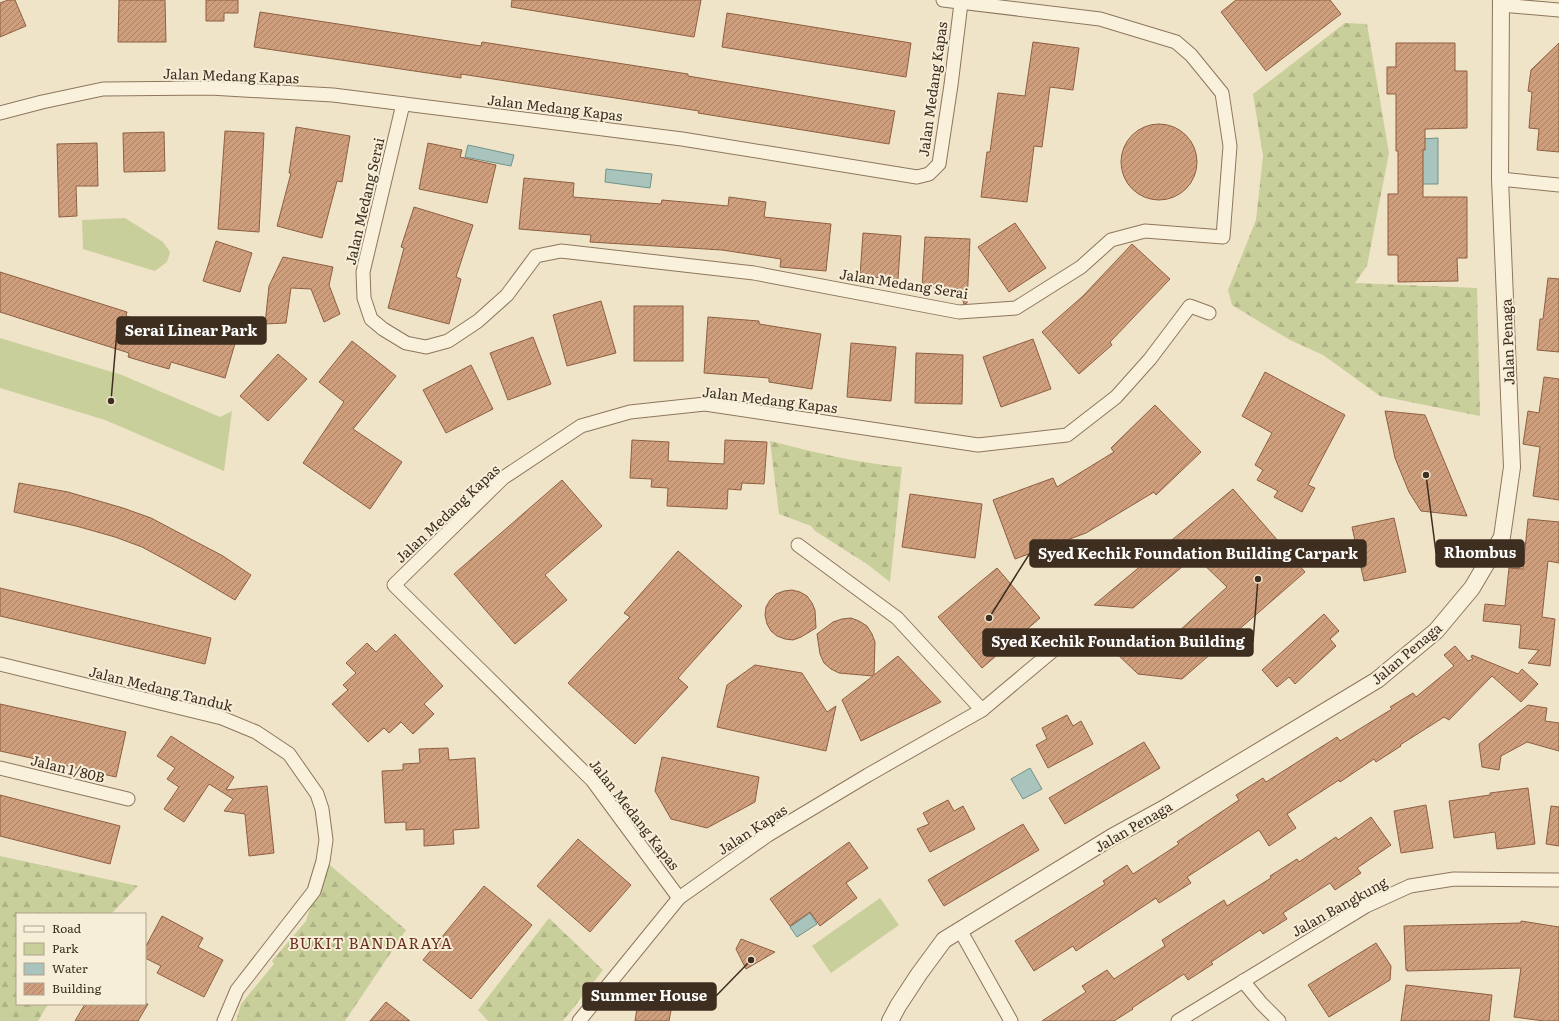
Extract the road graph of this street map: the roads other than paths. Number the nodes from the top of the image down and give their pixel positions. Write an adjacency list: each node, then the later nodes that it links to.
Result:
1 (943, 0): 2 (street, Jalan Medang Serai)
2 (960, 3): 5 (street, Jalan Medang Kapas); 5 (street, Jalan Medang Serai)
3 (1501, 3): 4 (street); 7 (street, Jalan Penaga)
4 (1559, 10)
5 (403, 104): 6 (street, Jalan Medang Kapas)
6 (0, 113)
7 (1500, 179): 8 (street); 18 (street, Jalan Penaga)
8 (1559, 185)
9 (1209, 313): 17 (street, Jalan Medang Kapas)
10 (798, 545): 13 (street)
11 (1068, 638): 13 (street, Jalan Kapas)
12 (0, 664): 20 (street, Jalan Medang Tanduk)
13 (982, 710): 17 (street, Jalan Kapas)
14 (0, 768): 15 (street, Jalan 1/80B)
15 (128, 799)
16 (1559, 880): 19 (street, Jalan Bangkung)
17 (679, 898): 21 (street, Jalan Kapas)
18 (960, 930): 22 (street, Jalan Penaga); 23 (street)
19 (1243, 981): 24 (street, Jalan Bangkung); 25 (street)
20 (224, 1021)
21 (579, 1021)
22 (890, 1021)
23 (1011, 1021)
24 (1178, 1021)
25 (1279, 1021)

